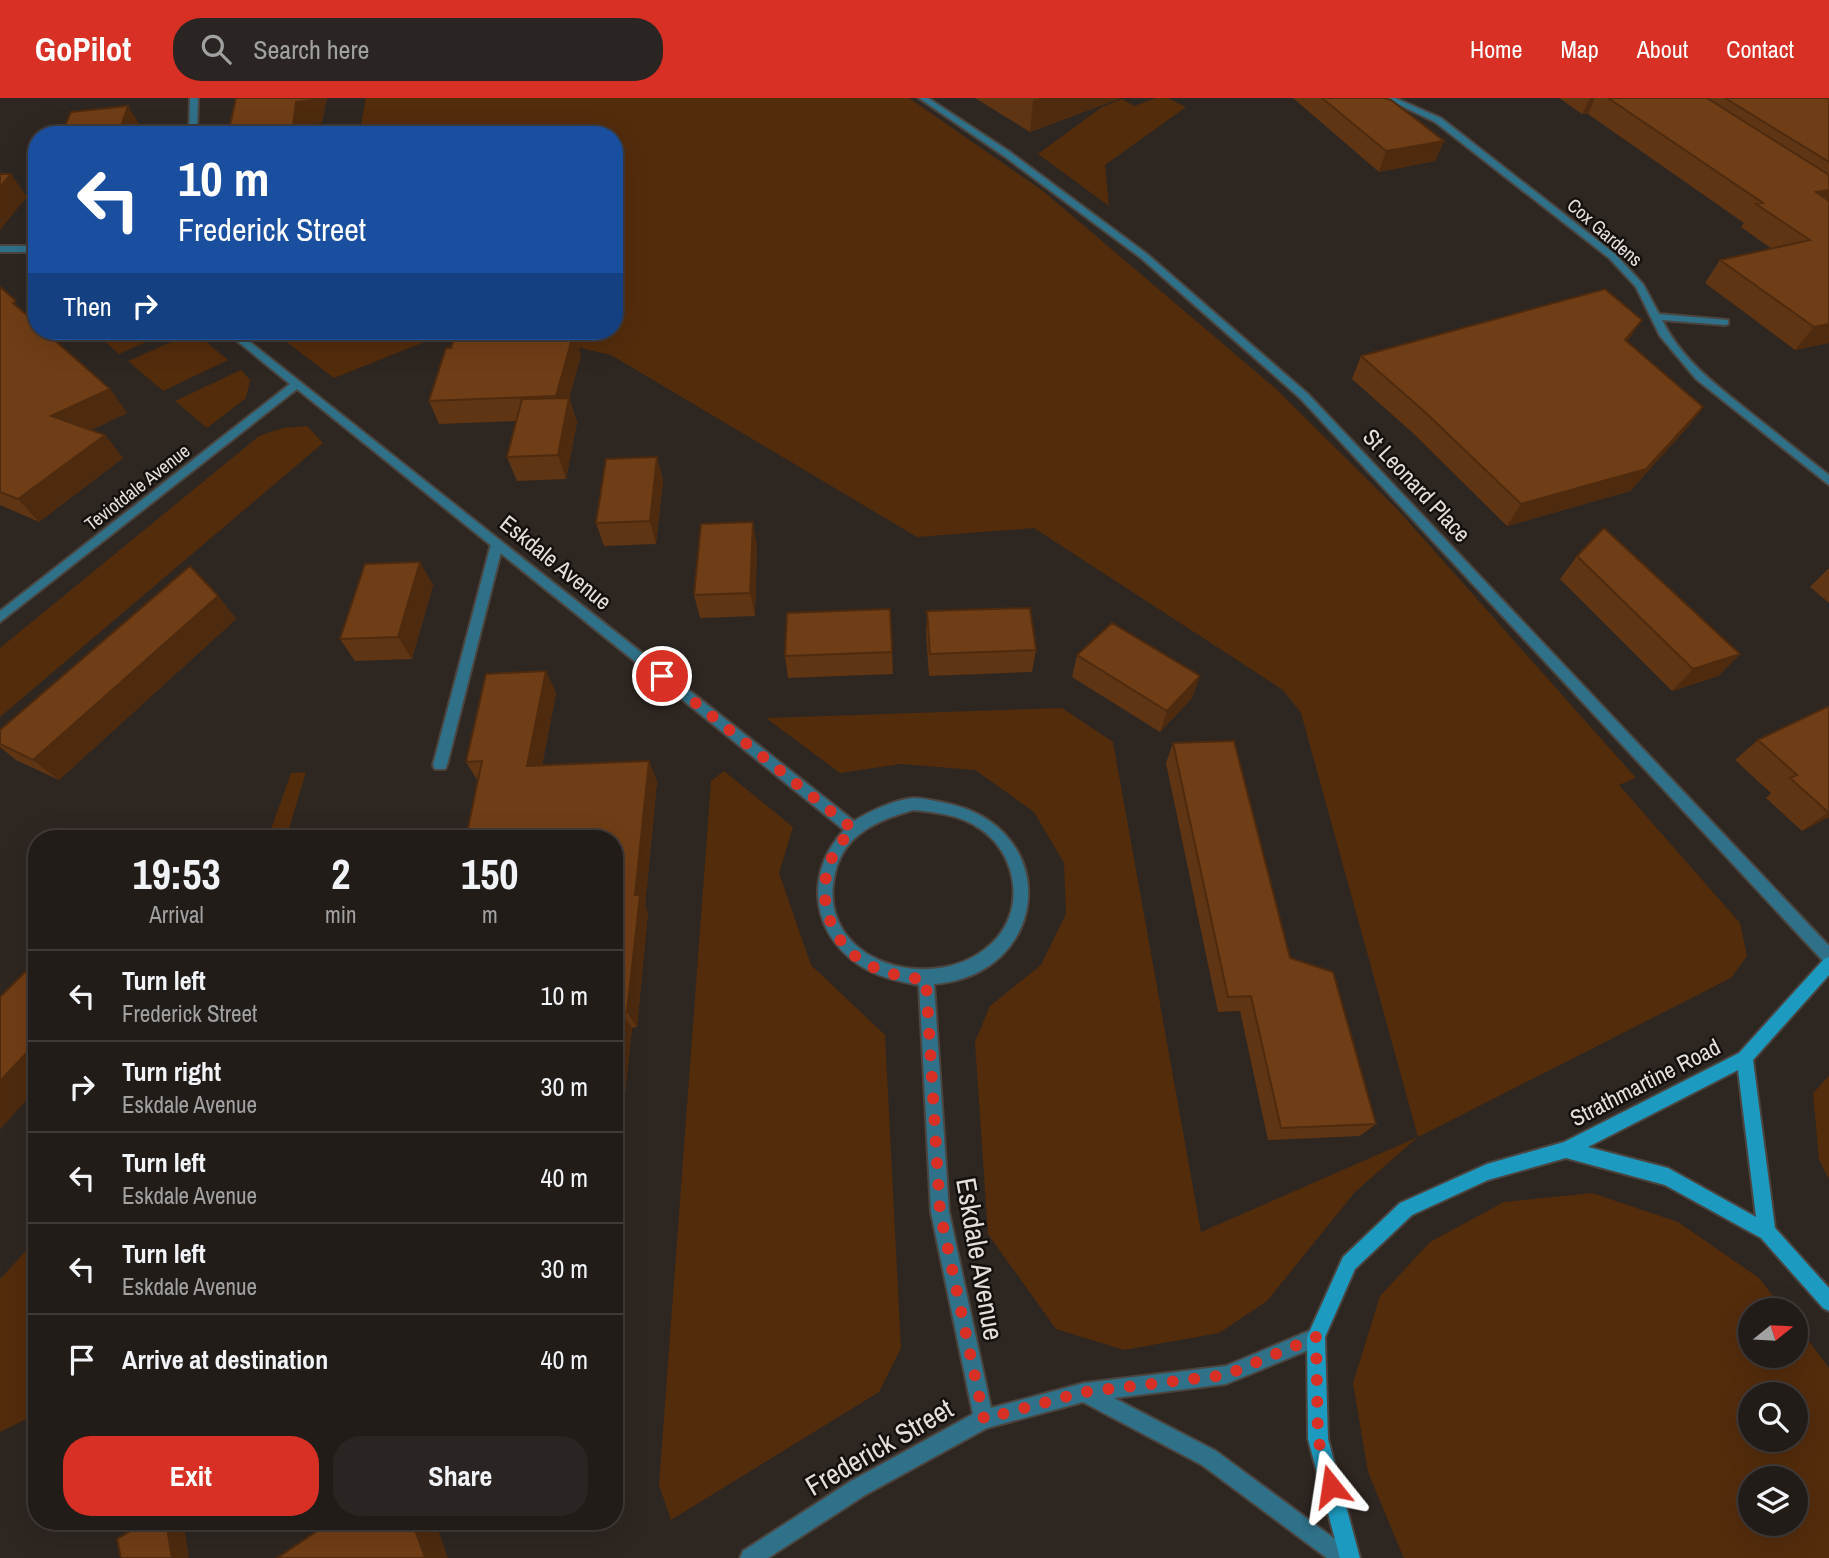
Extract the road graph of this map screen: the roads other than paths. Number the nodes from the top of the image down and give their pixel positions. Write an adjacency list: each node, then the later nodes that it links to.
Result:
1 (194, 98): 4 (street)
2 (923, 98): 16 (street, St Leonard Place)
3 (1389, 98): 7 (street, Cox Gardens)
4 (193, 126)
5 (28, 249): 6 (street)
6 (0, 250)
7 (1656, 317): 8 (street); 11 (street, Cox Gardens)
8 (1725, 323)
9 (241, 340): 10 (street, Eskdale Avenue)
10 (297, 384): 12 (street, Eskdale Avenue); 13 (street, Teviotdale Avenue)
11 (1829, 481)
12 (497, 544): 14 (street); 15 (street, Eskdale Avenue)
13 (0, 618)
14 (440, 765)
15 (853, 829): 18 (street); 18 (street)
16 (1829, 957)
17 (1829, 964): 19 (street, Strathmartine Road)
18 (926, 980): 25 (street, Eskdale Avenue)
19 (1745, 1058): 20 (street, Strathmartine Road); 21 (street, Strathmartine Road)
20 (1566, 1150): 21 (street, Strathmartine Road); 23 (street, Strathmartine Road)
21 (1768, 1232): 22 (street, Strathmartine Road)
22 (1829, 1302)
23 (1316, 1337): 24 (street, Frederick Street); 28 (street, Strathmartine Road)
24 (1084, 1392): 25 (street, Frederick Street); 27 (street)
25 (984, 1419): 26 (street, Frederick Street)
26 (750, 1558)
27 (1344, 1558)
28 (1350, 1558)

